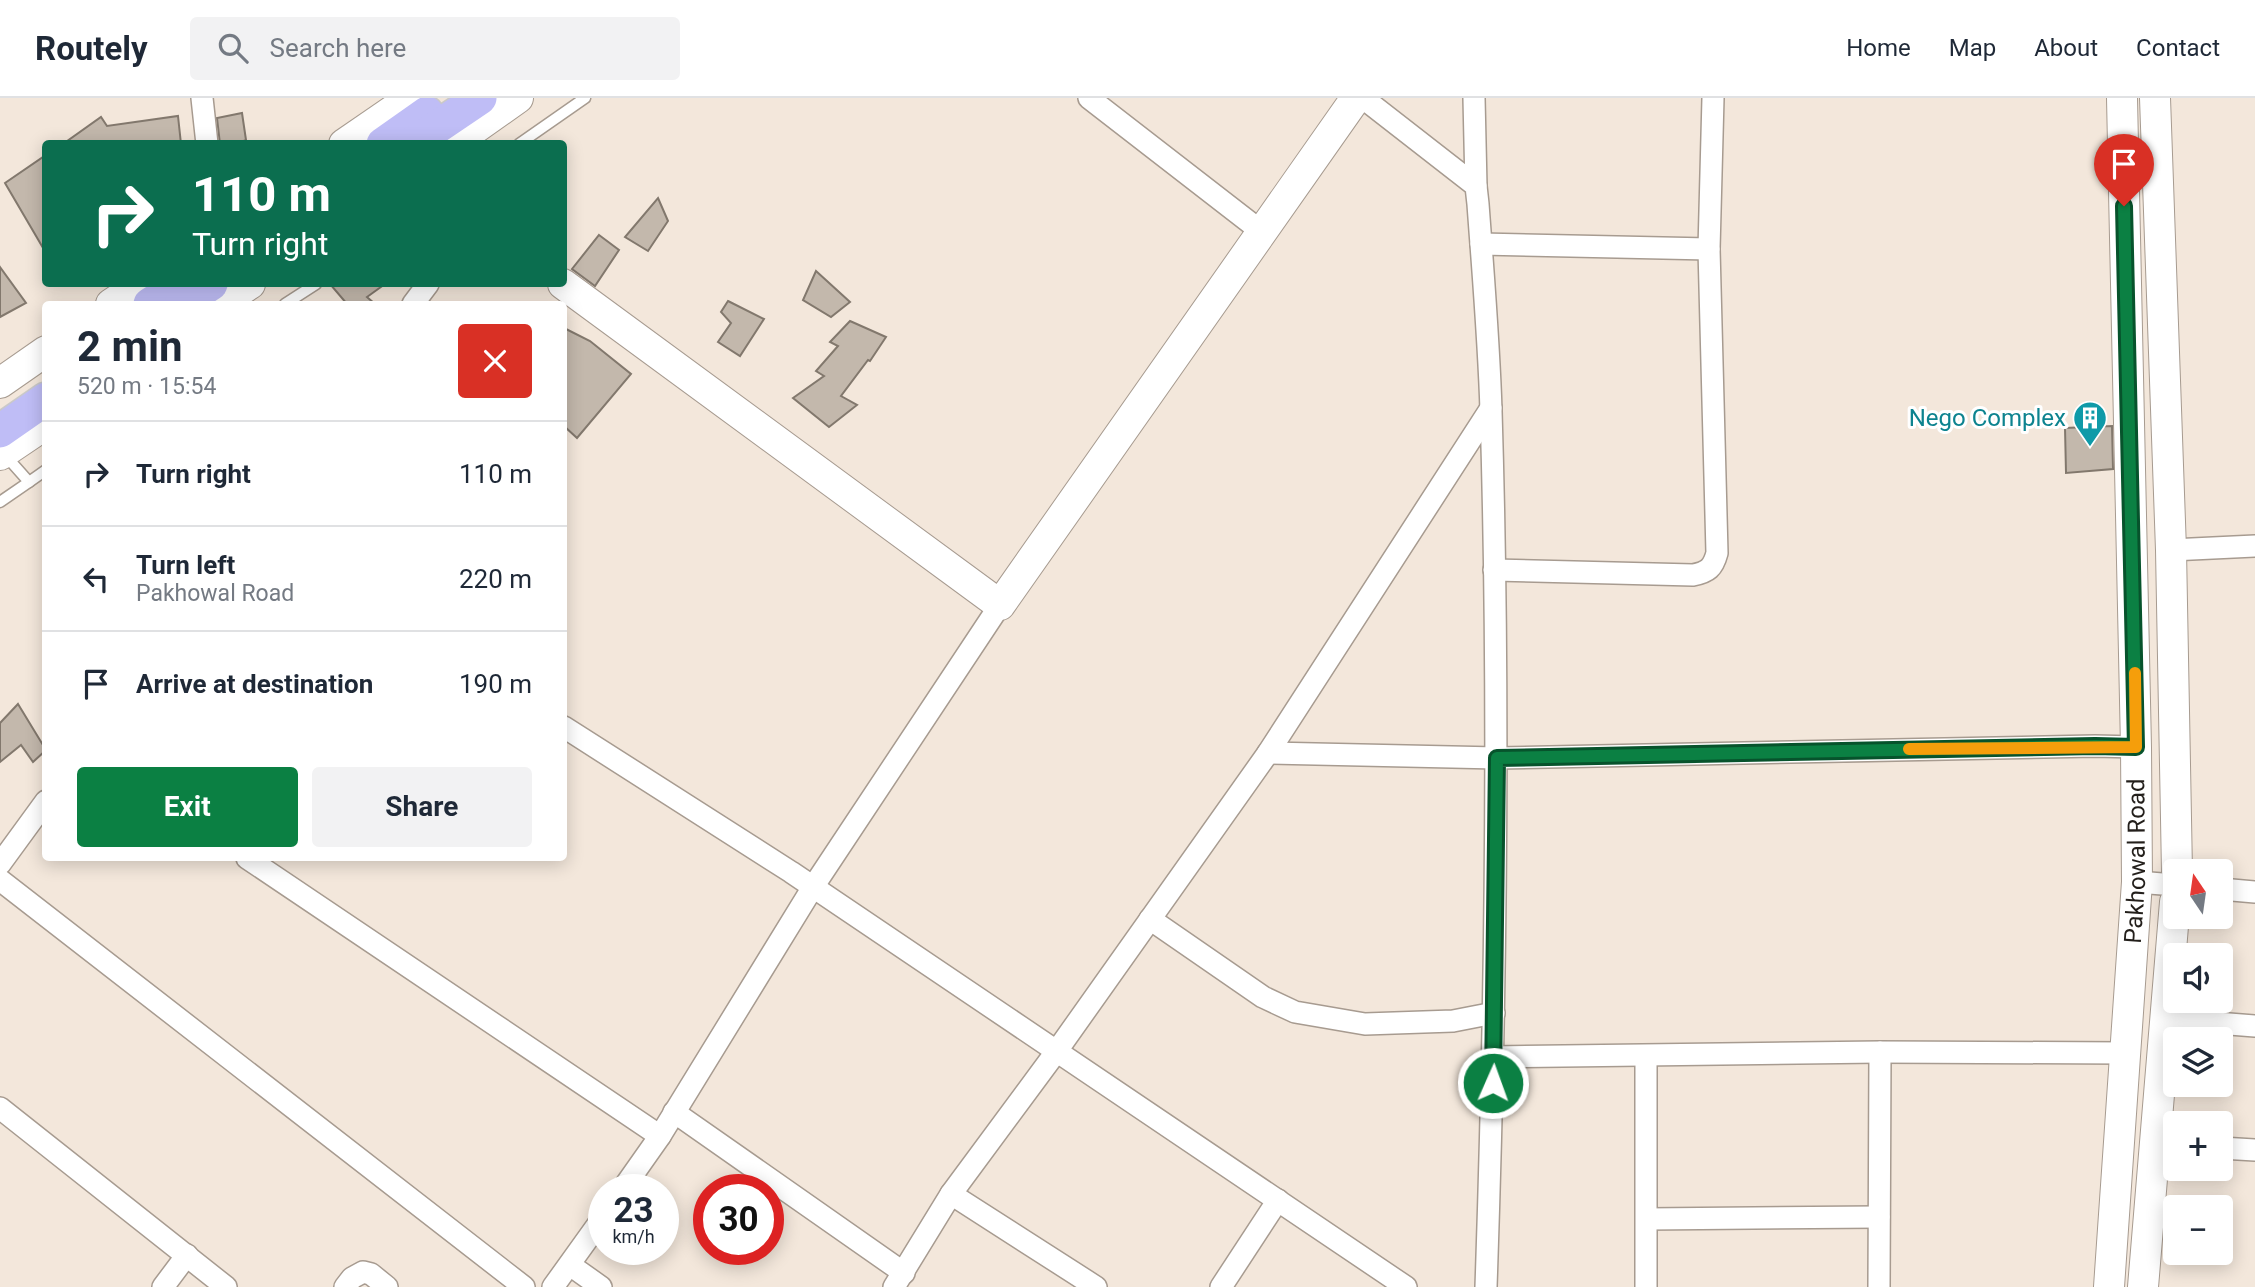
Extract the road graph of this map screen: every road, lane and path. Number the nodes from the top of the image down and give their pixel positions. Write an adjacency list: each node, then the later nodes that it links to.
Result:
1 (202, 98): 14 (street)
2 (411, 98): 15 (street)
3 (449, 98): 16 (main road)
4 (480, 98): 17 (main road)
5 (518, 98): 18 (street)
6 (585, 98): 19 (lane)
7 (1088, 98): 21 (street)
8 (1356, 98): 21 (street)
9 (1363, 98): 20 (street)
10 (1474, 98): 20 (street)
11 (1713, 98): 23 (street)
12 (2122, 98): 49 (street, Pakhowal Road)
13 (2155, 98): 45 (street, Pakhowal Road)
14 (207, 140)
15 (350, 140)
16 (389, 140)
17 (418, 140)
18 (459, 140)
19 (525, 140)
20 (1476, 186): 22 (street)
21 (1262, 232): 47 (street)
22 (1481, 244): 23 (street); 38 (street)
23 (1709, 249): 46 (street)
24 (136, 287): 30 (street)
25 (176, 287): 31 (main road)
26 (206, 287): 32 (main road)
27 (246, 287): 33 (street)
28 (311, 287): 34 (lane)
29 (567, 287): 47 (street)
30 (116, 301)
31 (155, 301)
32 (186, 301)
33 (224, 301)
34 (290, 301)
35 (42, 358): 40 (street)
36 (42, 382): 40 (main road)
37 (42, 402): 40 (main road)
38 (1491, 408): 46 (street); 50 (street)
39 (42, 424): 40 (street)
40 (3, 426): 42 (lane)
41 (42, 473): 42 (lane)
42 (29, 482): 43 (lane)
43 (0, 502)
44 (2255, 546): 45 (street)
45 (2171, 550): 53 (street, Pakhowal Road)
46 (1494, 570): 51 (street)
47 (1000, 605): 59 (street)
48 (567, 729): 59 (street)
49 (2136, 747): 51 (street); 57 (street, Pakhowal Road)
50 (1268, 753): 51 (street); 62 (street)
51 (1497, 758): 64 (street)
52 (42, 806): 55 (street)
53 (2176, 859)
54 (251, 861): 75 (street)
55 (0, 864)
56 (0, 880): 93 (street)
57 (2137, 882): 58 (street); 69 (street, Pakhowal Road)
58 (2163, 884)
59 (813, 887): 67 (street); 74 (street)
60 (2233, 890): 61 (street)
61 (2255, 892)
62 (1150, 919): 64 (street); 67 (street)
63 (2173, 929): 65 (street, Pakhowal Road)
64 (1494, 1013): 71 (street)
65 (2166, 1019): 66 (street); 73 (street, Pakhowal Road)
66 (2255, 1027)
67 (1056, 1052): 80 (street); 81 (street)
68 (1880, 1052): 69 (street); 70 (street); 82 (street)
69 (2126, 1054): 101 (street, Pakhowal Road)
70 (1646, 1056): 71 (street); 83 (street)
71 (1494, 1057): 98 (street)
72 (0, 1108): 85 (street)
73 (2165, 1111)
74 (674, 1112): 75 (street); 87 (street)
75 (660, 1136): 79 (street)
76 (2233, 1149): 77 (street)
77 (2255, 1150)
78 (2163, 1158): 102 (street, Pakhowal Road)
79 (633, 1174)
80 (951, 1194): 87 (street); 88 (street)
81 (1278, 1200): 96 (street); 97 (street)
82 (1880, 1217): 83 (street); 100 (street)
83 (1647, 1219): 99 (street)
84 (588, 1239): 86 (street)
85 (187, 1255): 89 (street); 90 (street)
86 (570, 1265): 94 (street); 95 (street)
87 (899, 1280)
88 (1085, 1284)
89 (163, 1287)
90 (226, 1287)
91 (345, 1287): 92 (street)
92 (387, 1287)
93 (524, 1287)
94 (554, 1287)
95 (601, 1287)
96 (1221, 1287)
97 (1406, 1287)
98 (1486, 1287)
99 (1646, 1287)
100 (1879, 1287)
101 (2109, 1287)
102 (2143, 1287)

